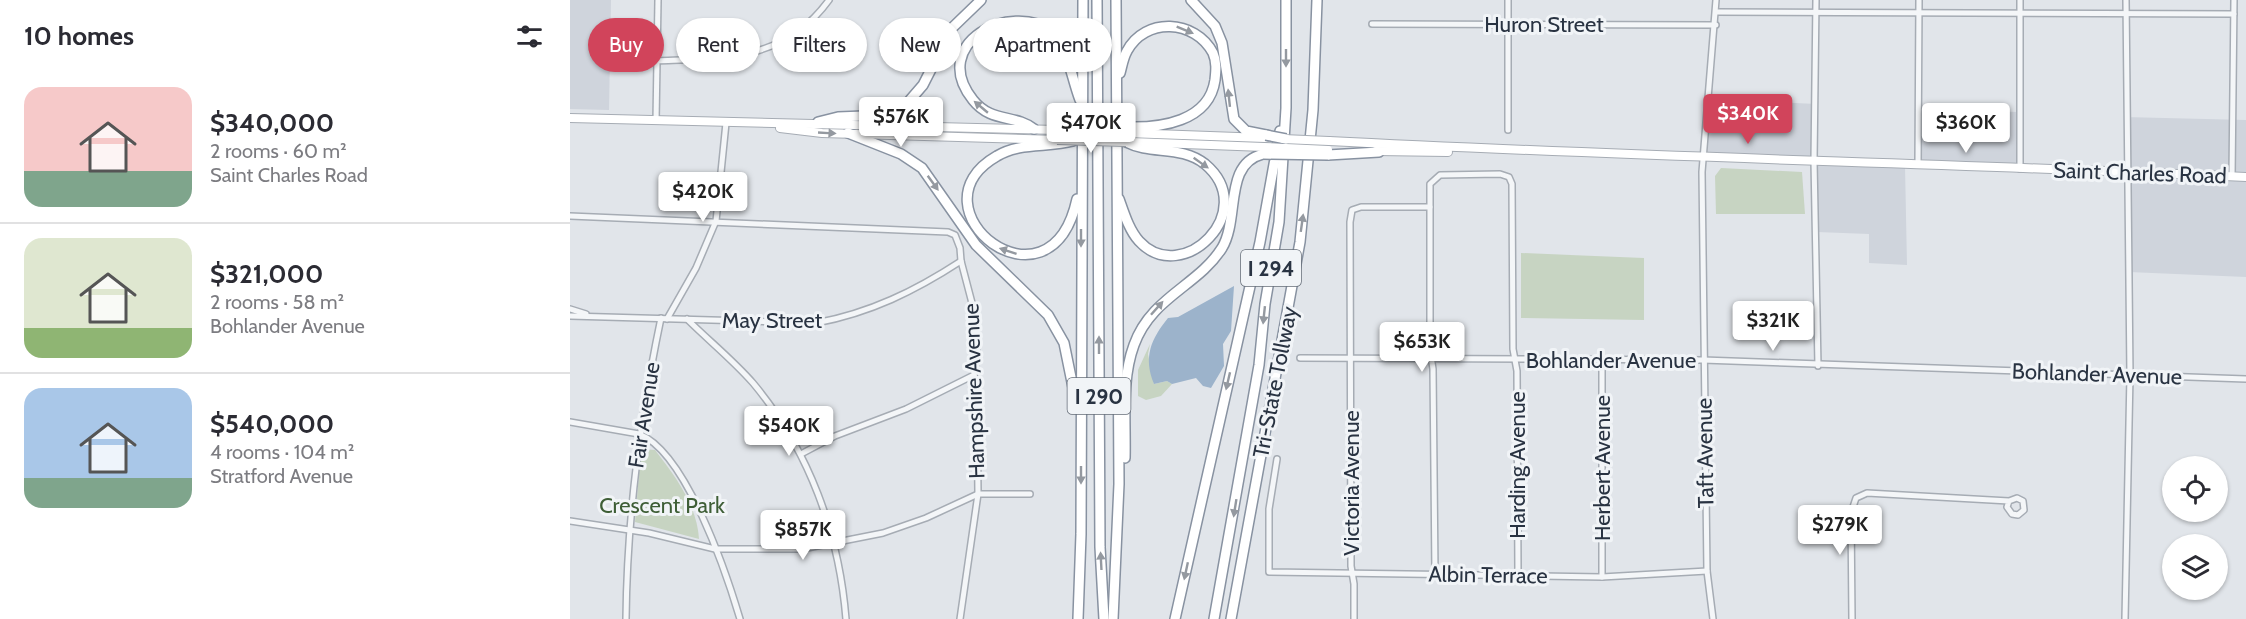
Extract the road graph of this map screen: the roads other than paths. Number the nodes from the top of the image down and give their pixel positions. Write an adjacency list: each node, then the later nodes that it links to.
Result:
1 (658, 0): 23 (street)
2 (829, 0): 27 (street)
3 (981, 0): 34 (highway)
4 (1083, 0): 30 (highway, I 290)
5 (1097, 0): 100 (highway, I 290, one-way to 5)
6 (1116, 0): 29 (highway)
7 (1191, 0): 42 (highway, one-way to 7)
8 (1286, 0): 31 (highway, Tri-State Tollway / I 294, one-way to 31)
9 (1317, 0): 104 (highway, Tri-State Tollway / I 294, one-way to 9)
10 (1508, 0): 25 (street)
11 (1716, 0): 17 (street, Taft Avenue)
12 (1816, 0): 19 (street)
13 (1919, 0): 18 (street)
14 (2020, 0): 20 (street)
15 (2126, 0): 21 (street)
16 (2234, 0): 22 (street)
17 (1716, 12): 19 (street); 26 (street, Taft Avenue)
18 (1919, 12): 19 (street); 20 (street); 51 (street)
19 (1816, 13): 50 (street)
20 (2020, 14): 21 (street); 52 (street)
21 (2126, 14): 22 (street); 53 (street)
22 (2234, 14): 54 (street)
23 (658, 18)
24 (1372, 24): 25 (street, Huron Street)
25 (1508, 24): 26 (street, Huron Street); 38 (street)
26 (1716, 25): 49 (street, Taft Avenue)
27 (664, 61)
28 (657, 72): 33 (street)
29 (1116, 102): 41 (highway, one-way to 41); 57 (highway)
30 (1082, 104): 37 (highway, one-way to 30); 56 (highway, I 290)
31 (1286, 108): 102 (highway, one-way to 102); 103 (highway, Tri-State Tollway / I 294, one-way to 103)
32 (570, 118): 33 (main road)
33 (656, 121): 35 (main road)
34 (818, 122): 36 (main road); 37 (main road)
35 (726, 123): 36 (main road); 60 (street, Fair Avenue)
36 (748, 124): 40 (main road, one-way to 40)
37 (1034, 129): 39 (main road, bridge)
38 (1508, 130)
39 (1107, 132): 41 (highway, bridge)
40 (848, 133): 45 (main road); 79 (highway, one-way to 79)
41 (1127, 134): 42 (main road); 44 (main road, bridge); 46 (main road); 57 (highway, one-way to 57)
42 (1265, 137): 43 (highway, bridge)
43 (1286, 139): 47 (main road, Saint Charles Road, bridge)
44 (1075, 140): 45 (highway, bridge)
45 (1057, 143): 56 (highway, one-way to 45)
46 (1264, 151): 48 (highway, bridge); 82 (highway, one-way to 46)
47 (1494, 151): 48 (main road, Saint Charles Road); 49 (main road, Saint Charles Road)
48 (1378, 152)
49 (1703, 156): 50 (main road, Saint Charles Road); 72 (street, Taft Avenue)
50 (1814, 160): 51 (main road, Saint Charles Road); 73 (street)
51 (1918, 165): 52 (main road, Saint Charles Road)
52 (2020, 169): 53 (main road, Saint Charles Road)
53 (2126, 172): 54 (main road, Saint Charles Road); 75 (street)
54 (2232, 176): 55 (main road, Saint Charles Road)
55 (2246, 177)
56 (1081, 179): 79 (highway, I 290, one-way to 79)
57 (1117, 194): 82 (highway)
58 (1430, 207): 68 (street, Victoria Avenue); 69 (street); 70 (street, Harding Avenue)
59 (570, 216): 60 (street, Hampshire Avenue)
60 (716, 221): 61 (street, Hampshire Avenue); 65 (street, Fair Avenue)
61 (961, 261): 66 (street, May Street); 74 (street, Hampshire Avenue)
62 (570, 309): 64 (street)
63 (570, 316): 64 (street, May Street)
64 (591, 316): 65 (street, May Street)
65 (664, 319): 66 (street, May Street); 78 (street, Fair Avenue)
66 (687, 319): 80 (street)
67 (1300, 358): 68 (street, Bohlander Avenue)
68 (1350, 359): 69 (street, Bohlander Avenue); 91 (street, Victoria Avenue)
69 (1432, 359): 70 (street, Bohlander Avenue); 92 (street)
70 (1516, 360): 71 (street, Bohlander Avenue); 93 (street, Harding Avenue)
71 (1602, 360): 72 (street, Bohlander Avenue); 94 (street, Herbert Avenue)
72 (1703, 360): 73 (street, Bohlander Avenue); 90 (street, Taft Avenue)
73 (1818, 366): 75 (street, Bohlander Avenue)
74 (974, 375): 80 (street); 83 (street, Hampshire Avenue)
75 (2130, 375): 76 (street, Bohlander Avenue); 108 (street)
76 (2246, 380)
77 (570, 422): 78 (street)
78 (639, 434): 87 (street, Fair Avenue); 89 (street)
79 (1081, 452): 99 (highway, I 290, one-way to 99)
80 (801, 454): 88 (street)
81 (1277, 459): 91 (street, Albin Terrace)
82 (1119, 484): 101 (highway)
83 (978, 494): 84 (street); 88 (street); 98 (street, Hampshire Avenue)
84 (1030, 494)
85 (2009, 501): 107 (street)
86 (570, 521): 87 (street)
87 (629, 530): 89 (street); 95 (street, Fair Avenue)
88 (836, 544): 89 (street); 97 (street)
89 (715, 549): 96 (street)
90 (1707, 571): 94 (street, Albin Terrace); 106 (street, Taft Avenue)
91 (1353, 574): 92 (street, Albin Terrace); 105 (street, Victoria Avenue)
92 (1435, 574): 93 (street, Albin Terrace)
93 (1518, 575): 94 (street, Albin Terrace)
94 (1602, 577)
95 (626, 619)
96 (740, 619)
97 (846, 619)
98 (960, 619)
99 (1078, 619)
100 (1104, 619)
101 (1113, 619)
102 (1175, 619)
103 (1214, 619)
104 (1231, 619)
105 (1354, 619)
106 (1713, 619)
107 (1852, 619)
108 (2125, 619)

